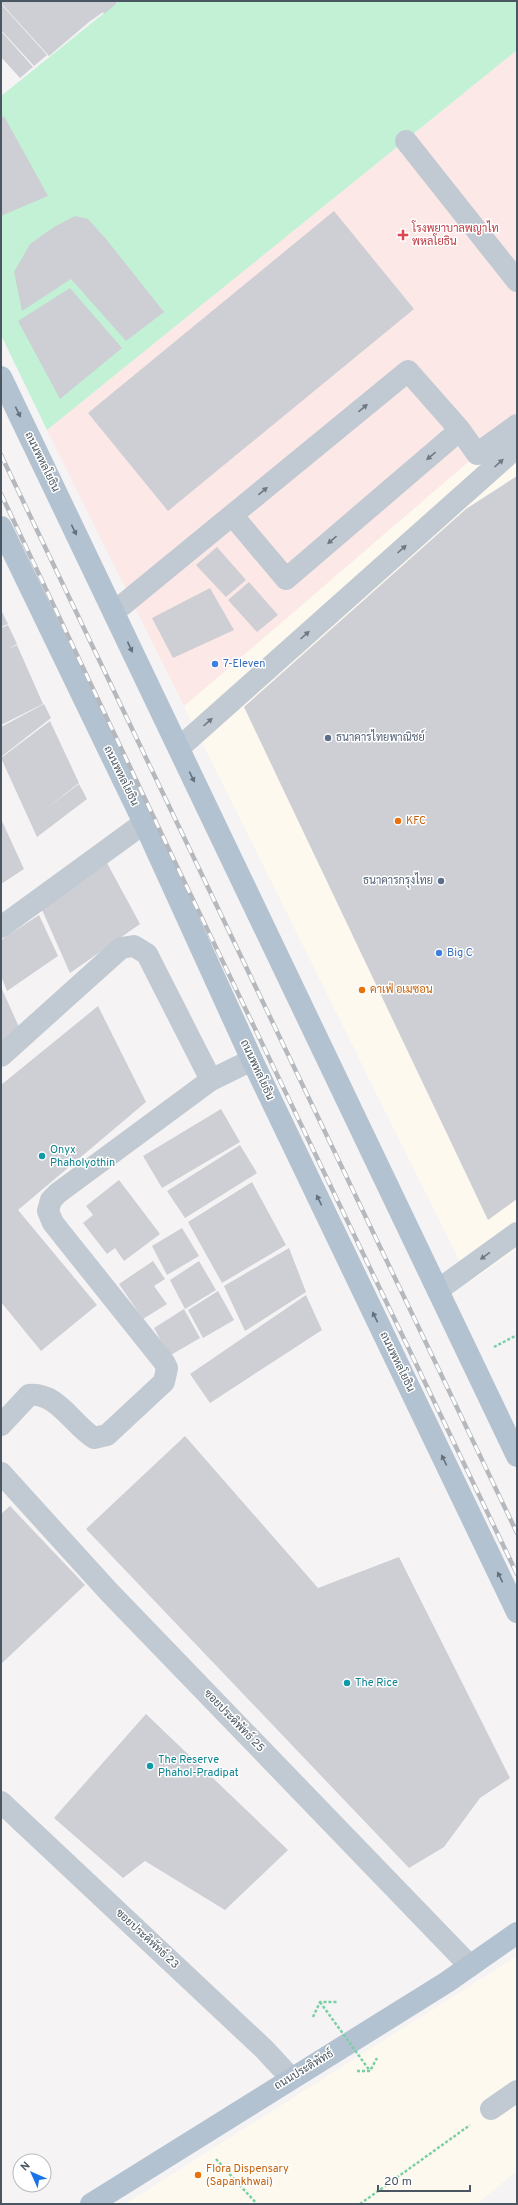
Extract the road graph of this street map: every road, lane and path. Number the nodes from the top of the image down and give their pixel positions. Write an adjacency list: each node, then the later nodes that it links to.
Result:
1 (406, 141): 2 (street)
2 (517, 281)
3 (1, 377): 10 (main road, ถนนพหลโยธิน, one-way to 10)
4 (517, 425): 5 (street)
5 (460, 430): 7 (street, one-way to 5); 7 (street, one-way to 7)
6 (517, 447): 11 (street, one-way to 6)
7 (233, 516): 10 (street)
8 (1, 527): 9 (main road, ถนนพหลโยธิน)
9 (6, 550): 12 (main road, ถนนพหลโยธิน)
10 (114, 612): 11 (main road, ถนนพหลโยธิน, one-way to 11)
11 (178, 748): 18 (main road, ถนนพหลโยธิน, one-way to 18)
12 (144, 823): 13 (street); 15 (main road, ถนนพหลโยธิน)
13 (1, 927)
14 (1, 1056): 16 (street)
15 (252, 1060): 16 (street); 22 (main road, ถนนพหลโยธิน, one-way to 15)
16 (211, 1080): 19 (street)
17 (517, 1233): 18 (street, one-way to 18)
18 (438, 1290): 20 (main road, ถนนพหลโยธิน)
19 (1, 1425)
20 (514, 1443)
21 (1, 1473): 25 (street, ซอยประดิพัทธ์ 25)
22 (517, 1612)
23 (1, 1802): 30 (street, ซอยประดิพัทธ์ 23)
24 (517, 1934): 25 (main road, ถนนประดิพัทธ์)
25 (470, 1966): 30 (main road, ถนนประดิพัทธ์)
26 (320, 2002): 27 (path); 28 (path); 29 (path, bridge)
27 (337, 2002)
28 (313, 2017)
29 (370, 2071)
30 (291, 2078): 34 (main road, ถนนประดิพัทธ์)
31 (517, 2091): 32 (street)
32 (491, 2110): 36 (path)
33 (212, 2156): 35 (path)
34 (91, 2204)
35 (257, 2204)
36 (360, 2204)

